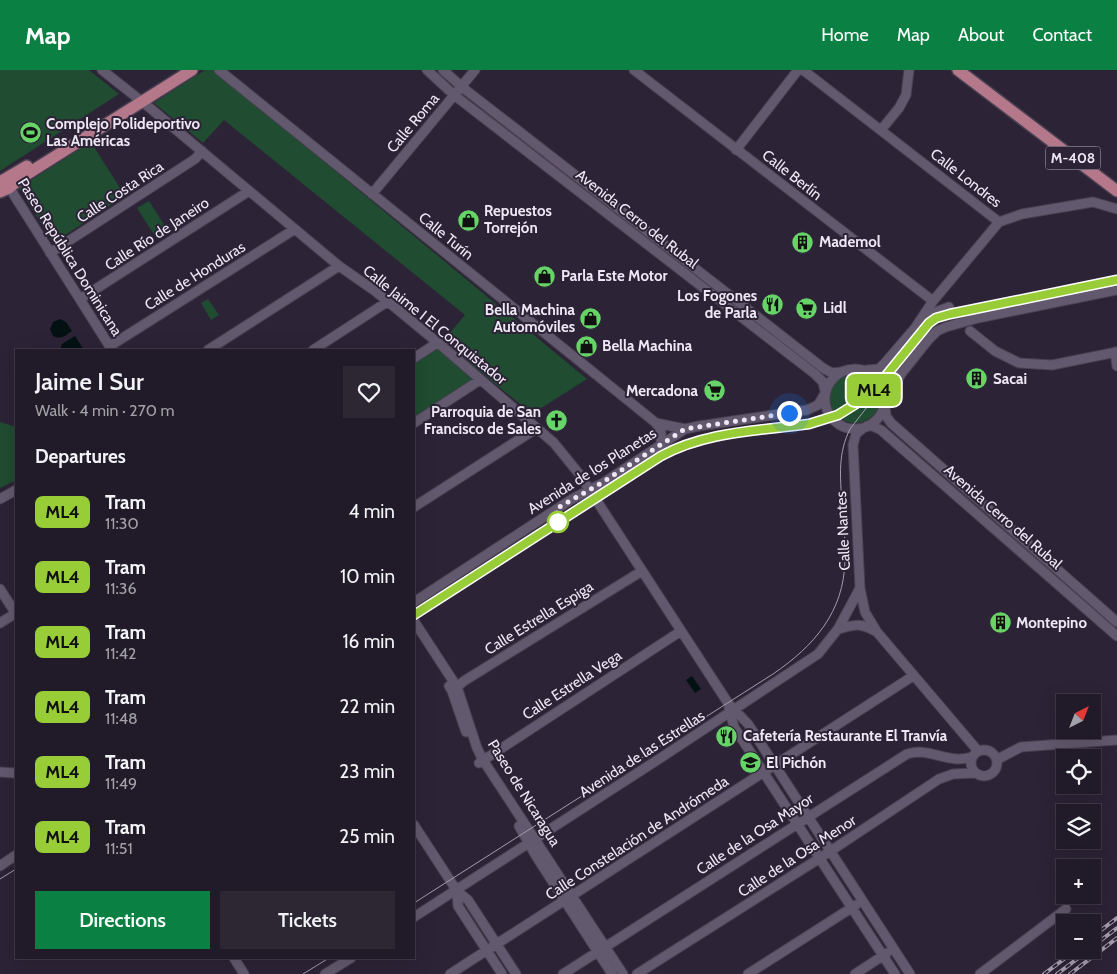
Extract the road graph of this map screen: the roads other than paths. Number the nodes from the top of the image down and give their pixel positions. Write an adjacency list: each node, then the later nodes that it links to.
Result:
1 (102, 70): 17 (street, Calle Jaime I El Conquistador)
2 (178, 70): 17 (main road)
3 (192, 70): 17 (main road)
4 (219, 70): 24 (street, Calle Turín)
5 (427, 70): 15 (street, Avenida Cerro del Rubal)
6 (443, 70): 14 (street, Avenida Cerro del Rubal)
7 (475, 70): 14 (street, Calle Roma)
8 (634, 70): 19 (street, Calle Berlín)
9 (798, 70): 19 (street)
10 (803, 70): 18 (street, Calle Londres)
11 (909, 70): 18 (street)
12 (958, 70): 16 (main road, M-408)
13 (964, 70): 16 (main road, M-408)
14 (462, 87): 15 (street, Calle Roma); 47 (street, Avenida Cerro del Rubal)
15 (454, 95): 24 (street, Calle Roma); 49 (street, Avenida Cerro del Rubal)
16 (996, 98): 23 (main road, M-408)
17 (139, 99): 20 (street, Calle Jaime I El Conquistador); 21 (main road)
18 (881, 130): 26 (street, Calle Londres)
19 (736, 150): 32 (street, Calle Berlín)
20 (202, 151): 22 (street, Calle Jaime I El Conquistador); 28 (street, Calle Costa Rica)
21 (3, 185): 28 (street, Paseo República Dominicana)
22 (249, 191): 27 (street, Calle Jaime I El Conquistador); 31 (street, Calle Río de Janeiro)
23 (1117, 191)
24 (372, 194): 52 (street, Calle Turín)
25 (1117, 209): 26 (street)
26 (999, 222): 32 (street, Calle Londres)
27 (295, 229): 29 (street, Calle Jaime I El Conquistador); 40 (street, Calle de Honduras)
28 (50, 253): 31 (street, Paseo República Dominicana)
29 (339, 266): 33 (street, Calle Jaime I El Conquistador); 41 (street)
30 (1117, 290): 35 (street)
31 (80, 299): 40 (street, Paseo República Dominicana)
32 (933, 301): 37 (street, Calle Londres)
33 (387, 302): 39 (street, Calle Jaime I El Conquistador); 42 (street)
34 (949, 307): 37 (street)
35 (973, 319): 36 (street); 38 (street)
36 (960, 323): 38 (street); 50 (street)
37 (914, 328): 46 (street, Calle Londres)
38 (970, 331): 43 (street)
39 (437, 343): 44 (street); 48 (street, Calle Jaime I El Conquistador)
40 (111, 348)
41 (210, 349)
42 (315, 349)
43 (1116, 352): 45 (street)
44 (415, 357)
45 (1117, 366)
46 (867, 370): 47 (street); 50 (street)
47 (840, 372): 49 (street)
48 (480, 380): 51 (street); 54 (street, Calle Jaime I El Conquistador)
49 (825, 392): 53 (street); 55 (street, Calle Turín)
50 (885, 405): 53 (street); 67 (street, Avenida Cerro del Rubal)
51 (415, 422)
52 (656, 423): 55 (street, Calle Turín); 56 (street)
53 (865, 427): 62 (street, Calle Nantes); 74 (street, Avenida Cerro del Rubal)
54 (537, 428): 57 (street, Calle Jaime I El Conquistador); 60 (street)
55 (685, 429): 56 (street, Avenida de los Planetas)
56 (662, 444): 57 (street, Avenida de los Planetas)
57 (590, 490): 61 (street, Calle Jaime I El Conquistador); 64 (street, Avenida de los Planetas)
58 (15, 491): 59 (street)
59 (0, 499)
60 (415, 505)
61 (642, 571): 71 (street, Calle Jaime I El Conquistador); 76 (street, Calle Estrella Espiga)
62 (860, 588): 70 (street, Avenida de las Estrellas); 73 (street, Calle Nantes)
63 (0, 589): 65 (street)
64 (415, 601)
65 (15, 612)
66 (15, 614): 68 (street)
67 (1117, 622)
68 (0, 623)
69 (415, 623): 76 (street, Paseo de Nicaragua)
70 (838, 629): 73 (street); 77 (street, Avenida de las Estrellas)
71 (681, 631): 77 (street, Calle Jaime I El Conquistador); 81 (street, Calle Estrella Vega)
72 (415, 632): 76 (street, Paseo de Nicaragua)
73 (877, 632): 75 (street, Calle Nantes)
74 (1117, 636)
75 (913, 676): 79 (street, Calle Nantes); 82 (street, Calle Constelación de Andrómeda)
76 (454, 689): 81 (street, Paseo de Nicaragua)
77 (732, 711): 82 (street); 85 (street, Calle Jaime I El Conquistador); 90 (street, Avenida de las Estrellas)
78 (1117, 740): 80 (street)
79 (975, 754): 80 (street); 86 (street); 87 (street, Calle de la Osa Mayor)
80 (998, 760): 86 (street)
81 (481, 761): 90 (street, Paseo de Nicaragua)
82 (775, 765): 85 (street, Calle Constelación de Andrómeda); 87 (street)
83 (0, 772): 84 (street)
84 (15, 772)
85 (764, 773): 88 (street, Calle Jaime I El Conquistador); 96 (street, Calle Constelación de Andrómeda)
86 (975, 773): 91 (street, Calle de la Osa Menor)
87 (808, 816): 88 (street, Calle de la Osa Mayor); 91 (street)
88 (797, 823): 93 (street, Calle Jaime I El Conquistador); 102 (street, Calle de la Osa Mayor)
89 (415, 827): 95 (street)
90 (532, 842): 95 (street, Avenida de las Estrellas); 96 (street, Paseo de Nicaragua)
91 (830, 851): 93 (street, Calle de la Osa Menor); 97 (street)
92 (15, 856): 94 (street)
93 (820, 858): 98 (street, Calle Jaime I El Conquistador); 116 (street, Calle de la Osa Menor)
94 (0, 866)
95 (456, 890): 100 (street, Avenida de las Estrellas); 101 (street); 104 (street)
96 (568, 898): 101 (street, Calle Constelación de Andrómeda); 102 (street, Paseo de Nicaragua)
97 (863, 901): 98 (street); 103 (street)
98 (852, 908): 105 (street, Calle Jaime I El Conquistador); 117 (street)
99 (1066, 909): 121 (street)
100 (415, 915)
101 (497, 944): 104 (street, Calle Constelación de Andrómeda); 112 (street)
102 (602, 949): 113 (street, Calle de la Osa Mayor); 114 (street, Paseo de Nicaragua); 115 (street, Paseo de Nicaragua)
103 (894, 949): 105 (street); 120 (street)
104 (486, 951): 110 (street, Calle Constelación de Andrómeda); 111 (street)
105 (883, 956): 118 (street); 119 (street, Calle Jaime I El Conquistador)
106 (235, 959): 108 (street)
107 (349, 959): 109 (street)
108 (244, 974)
109 (325, 974)
110 (450, 974)
111 (502, 974)
112 (516, 974)
113 (563, 974)
114 (612, 974)
115 (623, 974)
116 (637, 974)
117 (748, 974)
118 (855, 974)
119 (895, 974)
120 (910, 974)
121 (980, 974)

